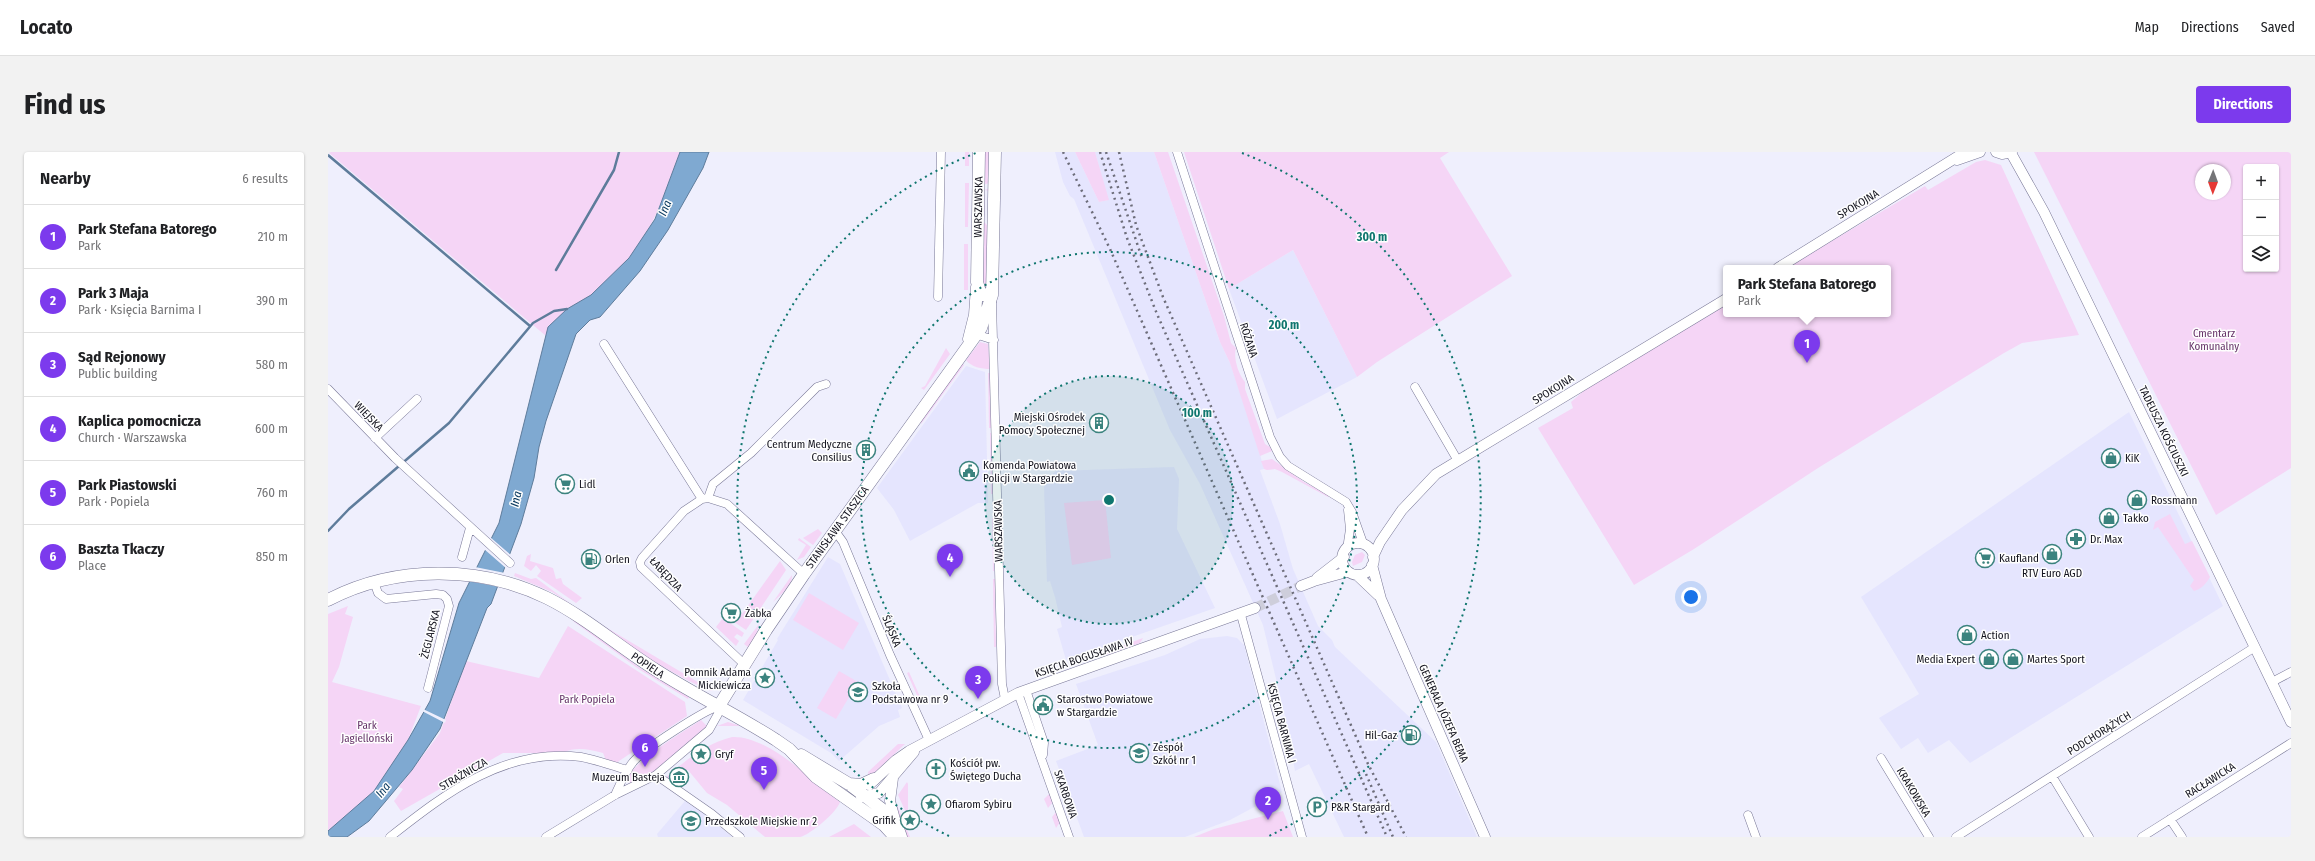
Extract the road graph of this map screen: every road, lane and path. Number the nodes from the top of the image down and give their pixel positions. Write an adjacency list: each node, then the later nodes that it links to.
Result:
1 (941, 152): 13 (street)
2 (979, 152): 11 (main road, WARSZAWSKA)
3 (995, 152): 12 (main road, WARSZAWSKA)
4 (1177, 152): 25 (street, RÓŻANA)
5 (1965, 152): 9 (street, SPOKOJNA)
6 (1980, 152): 9 (street, SPOKOJNA)
7 (1996, 152): 8 (street)
8 (2012, 152): 44 (street, TADEUSZA KOŚCIUSZKI)
9 (1952, 162): 10 (street, SPOKOJNA)
10 (1783, 265)
11 (977, 282): 12 (main road); 15 (main road, STANISŁAWA STASZICA)
12 (992, 293): 15 (main road, STANISŁAWA STASZICA); 16 (street, WARSZAWSKA)
13 (938, 297)
14 (1723, 301): 23 (street, SPOKOJNA)
15 (974, 334): 16 (street); 28 (main road, STANISŁAWA STASZICA)
16 (994, 340): 50 (street, WARSZAWSKA)
17 (604, 344): 24 (street)
18 (826, 384): 24 (street, ŁABĘDZIA)
19 (1415, 387): 23 (street)
20 (328, 389): 22 (street, WIEJSKA)
21 (417, 399): 22 (street)
22 (375, 438): 27 (street, WIEJSKA)
23 (1458, 461): 26 (street, SPOKOJNA)
24 (705, 499): 35 (street); 45 (street, ŁABĘDZIA)
25 (1346, 502): 29 (street); 30 (street)
26 (1402, 510): 29 (street, SPOKOJNA); 32 (street, SPOKOJNA)
27 (470, 528): 31 (street); 33 (street)
28 (835, 531): 35 (main road, STANISŁAWA STASZICA); 53 (street, ŚLĄSKA)
29 (1364, 544): 30 (street); 32 (street)
30 (1345, 553): 34 (street); 37 (street)
31 (462, 557)
32 (1373, 561): 36 (street); 40 (street, GENERAŁA JÓZEFA BEMA)
33 (510, 563)
34 (1347, 572): 36 (street); 37 (street)
35 (804, 574): 45 (main road, STANISŁAWA STASZICA)
36 (1358, 576): 40 (street, GENERAŁA JÓZEFA BEMA)
37 (1314, 580): 39 (street)
38 (374, 582): 41 (main road, POPIELA); 48 (street, ŻEGLARSKA); 51 (main road, POPIELA)
39 (1302, 586)
40 (1381, 599): 77 (street, GENERAŁA JÓZEFA BEMA)
41 (328, 600)
42 (1255, 608): 43 (street, KSIĘCIA BOGUSŁAWA IV)
43 (1241, 615): 49 (street, KSIĘCIA BOGUSŁAWA IV); 76 (street, KSIĘCIA BARNIMA I)
44 (2255, 648): 47 (street, TADEUSZA KOŚCIUSZKI); 59 (street, PODCHORĄŻYCH)
45 (745, 665): 51 (main road, STANISŁAWA STASZICA)
46 (2291, 672): 47 (street)
47 (2272, 682): 52 (street, TADEUSZA KOŚCIUSZKI)
48 (428, 688)
49 (1022, 691): 50 (street, KSIĘCIA BOGUSŁAWA IV); 75 (street, SKARBOWA)
50 (1005, 699): 53 (street, KSIĘCIA BOGUSŁAWA IV)
51 (719, 706): 55 (main road, POPIELA); 57 (street); 58 (street)
52 (2291, 722)
53 (927, 741): 60 (street, KSIĘCIA BOGUSŁAWA IV); 61 (street, KSIĘCIA BOGUSŁAWA IV)
54 (2291, 743): 68 (street, RACŁAWICKA)
55 (789, 749): 62 (main road, POPIELA); 63 (main road, POPIELA)
56 (1881, 758): 79 (street, KRAKOWSKA)
57 (628, 770): 64 (street); 70 (street, STRAŻNICZA)
58 (656, 775): 64 (street); 72 (street)
59 (2052, 776): 80 (street, PODCHORĄŻYCH); 81 (street)
60 (893, 777): 65 (street, KSIĘCIA BOGUSŁAWA IV); 69 (street)
61 (874, 779): 62 (main road); 65 (street, KSIĘCIA BOGUSŁAWA IV)
62 (849, 784): 65 (main road, POPIELA)
63 (838, 792): 65 (street); 67 (main road, POPIELA)
64 (615, 795): 71 (street)
65 (864, 797): 67 (street); 69 (main road, POPIELA)
66 (1748, 815): 78 (street)
67 (870, 816): 73 (main road, POPIELA)
68 (2170, 819): 82 (street, RACŁAWICKA); 83 (street)
69 (896, 823): 74 (main road)
70 (390, 837)
71 (546, 837)
72 (740, 837)
73 (895, 837)
74 (901, 837)
75 (1069, 837)
76 (1302, 837)
77 (1485, 837)
78 (1756, 837)
79 (1929, 837)
80 (1956, 837)
81 (2089, 837)
82 (2142, 837)
83 (2182, 837)

